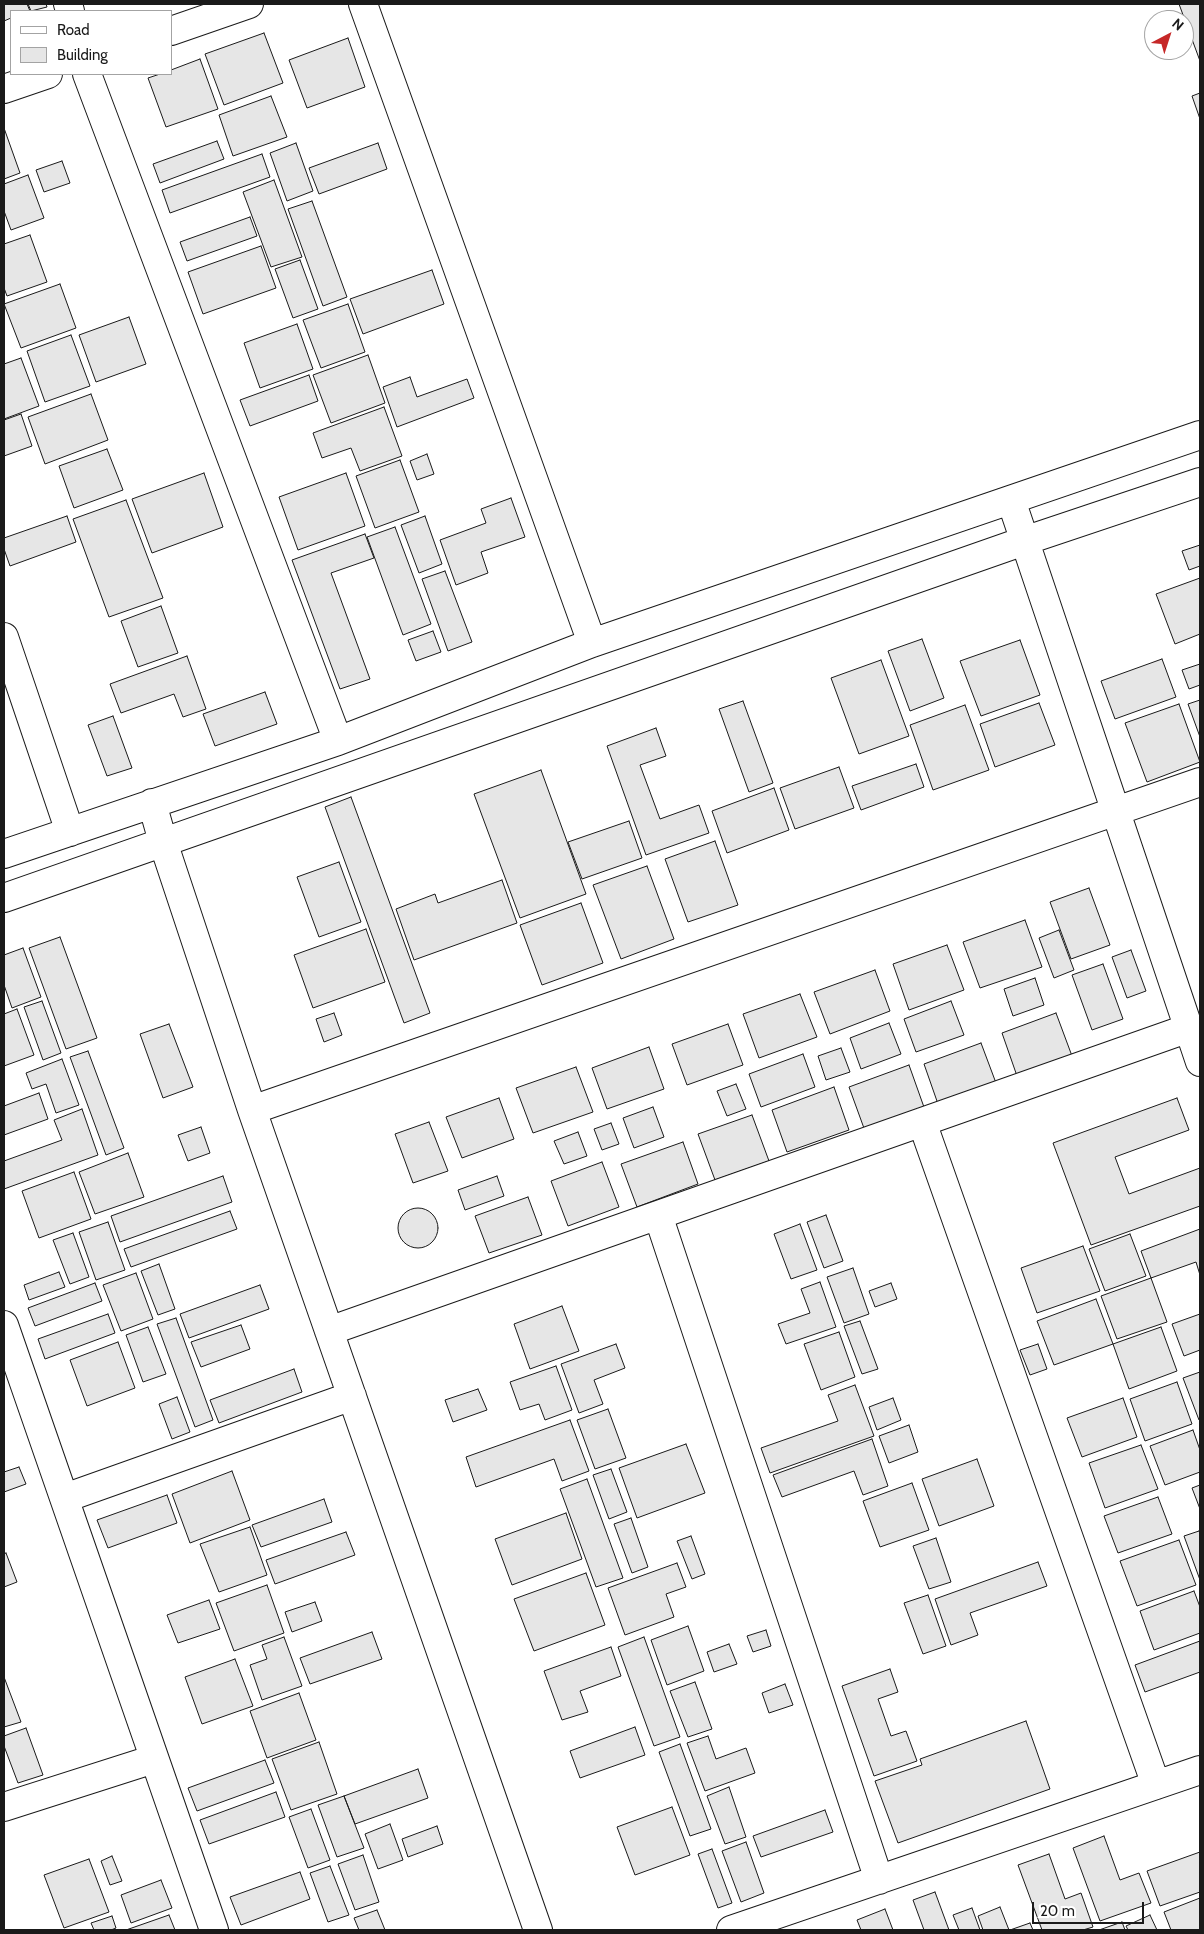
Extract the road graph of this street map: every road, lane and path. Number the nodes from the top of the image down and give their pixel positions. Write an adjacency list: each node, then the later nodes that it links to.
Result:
1 (249, 4): 3 (street)
2 (363, 4): 12 (street)
3 (172, 31)
4 (45, 75): 6 (street)
5 (88, 75): 13 (street)
6 (4, 89)
7 (1200, 435): 9 (street)
8 (1200, 482): 10 (street)
9 (1011, 500): 10 (street); 12 (street)
10 (1024, 541): 16 (street); 18 (street)
11 (4, 637): 17 (street)
12 (592, 643): 13 (street)
13 (338, 741): 15 (street)
14 (1200, 782): 16 (street)
15 (152, 804): 17 (street); 18 (street)
16 (1116, 812): 21 (street); 23 (street)
17 (70, 832): 19 (street)
18 (163, 842): 20 (street); 23 (street)
19 (4, 854)
20 (4, 898)
21 (1189, 1028): 22 (street); 24 (street)
22 (1200, 1062)
23 (252, 1110): 27 (street)
24 (922, 1122): 25 (street); 32 (street)
25 (658, 1215): 27 (street); 34 (street)
26 (4, 1325): 29 (street)
27 (329, 1331): 28 (street)
28 (352, 1396): 29 (street); 36 (street)
29 (65, 1498): 30 (street)
30 (154, 1759): 33 (street); 35 (street)
31 (1200, 1770): 32 (street)
32 (1156, 1785): 34 (street)
33 (4, 1807)
34 (879, 1880): 37 (street)
35 (214, 1930)
36 (538, 1930)
37 (731, 1930)

